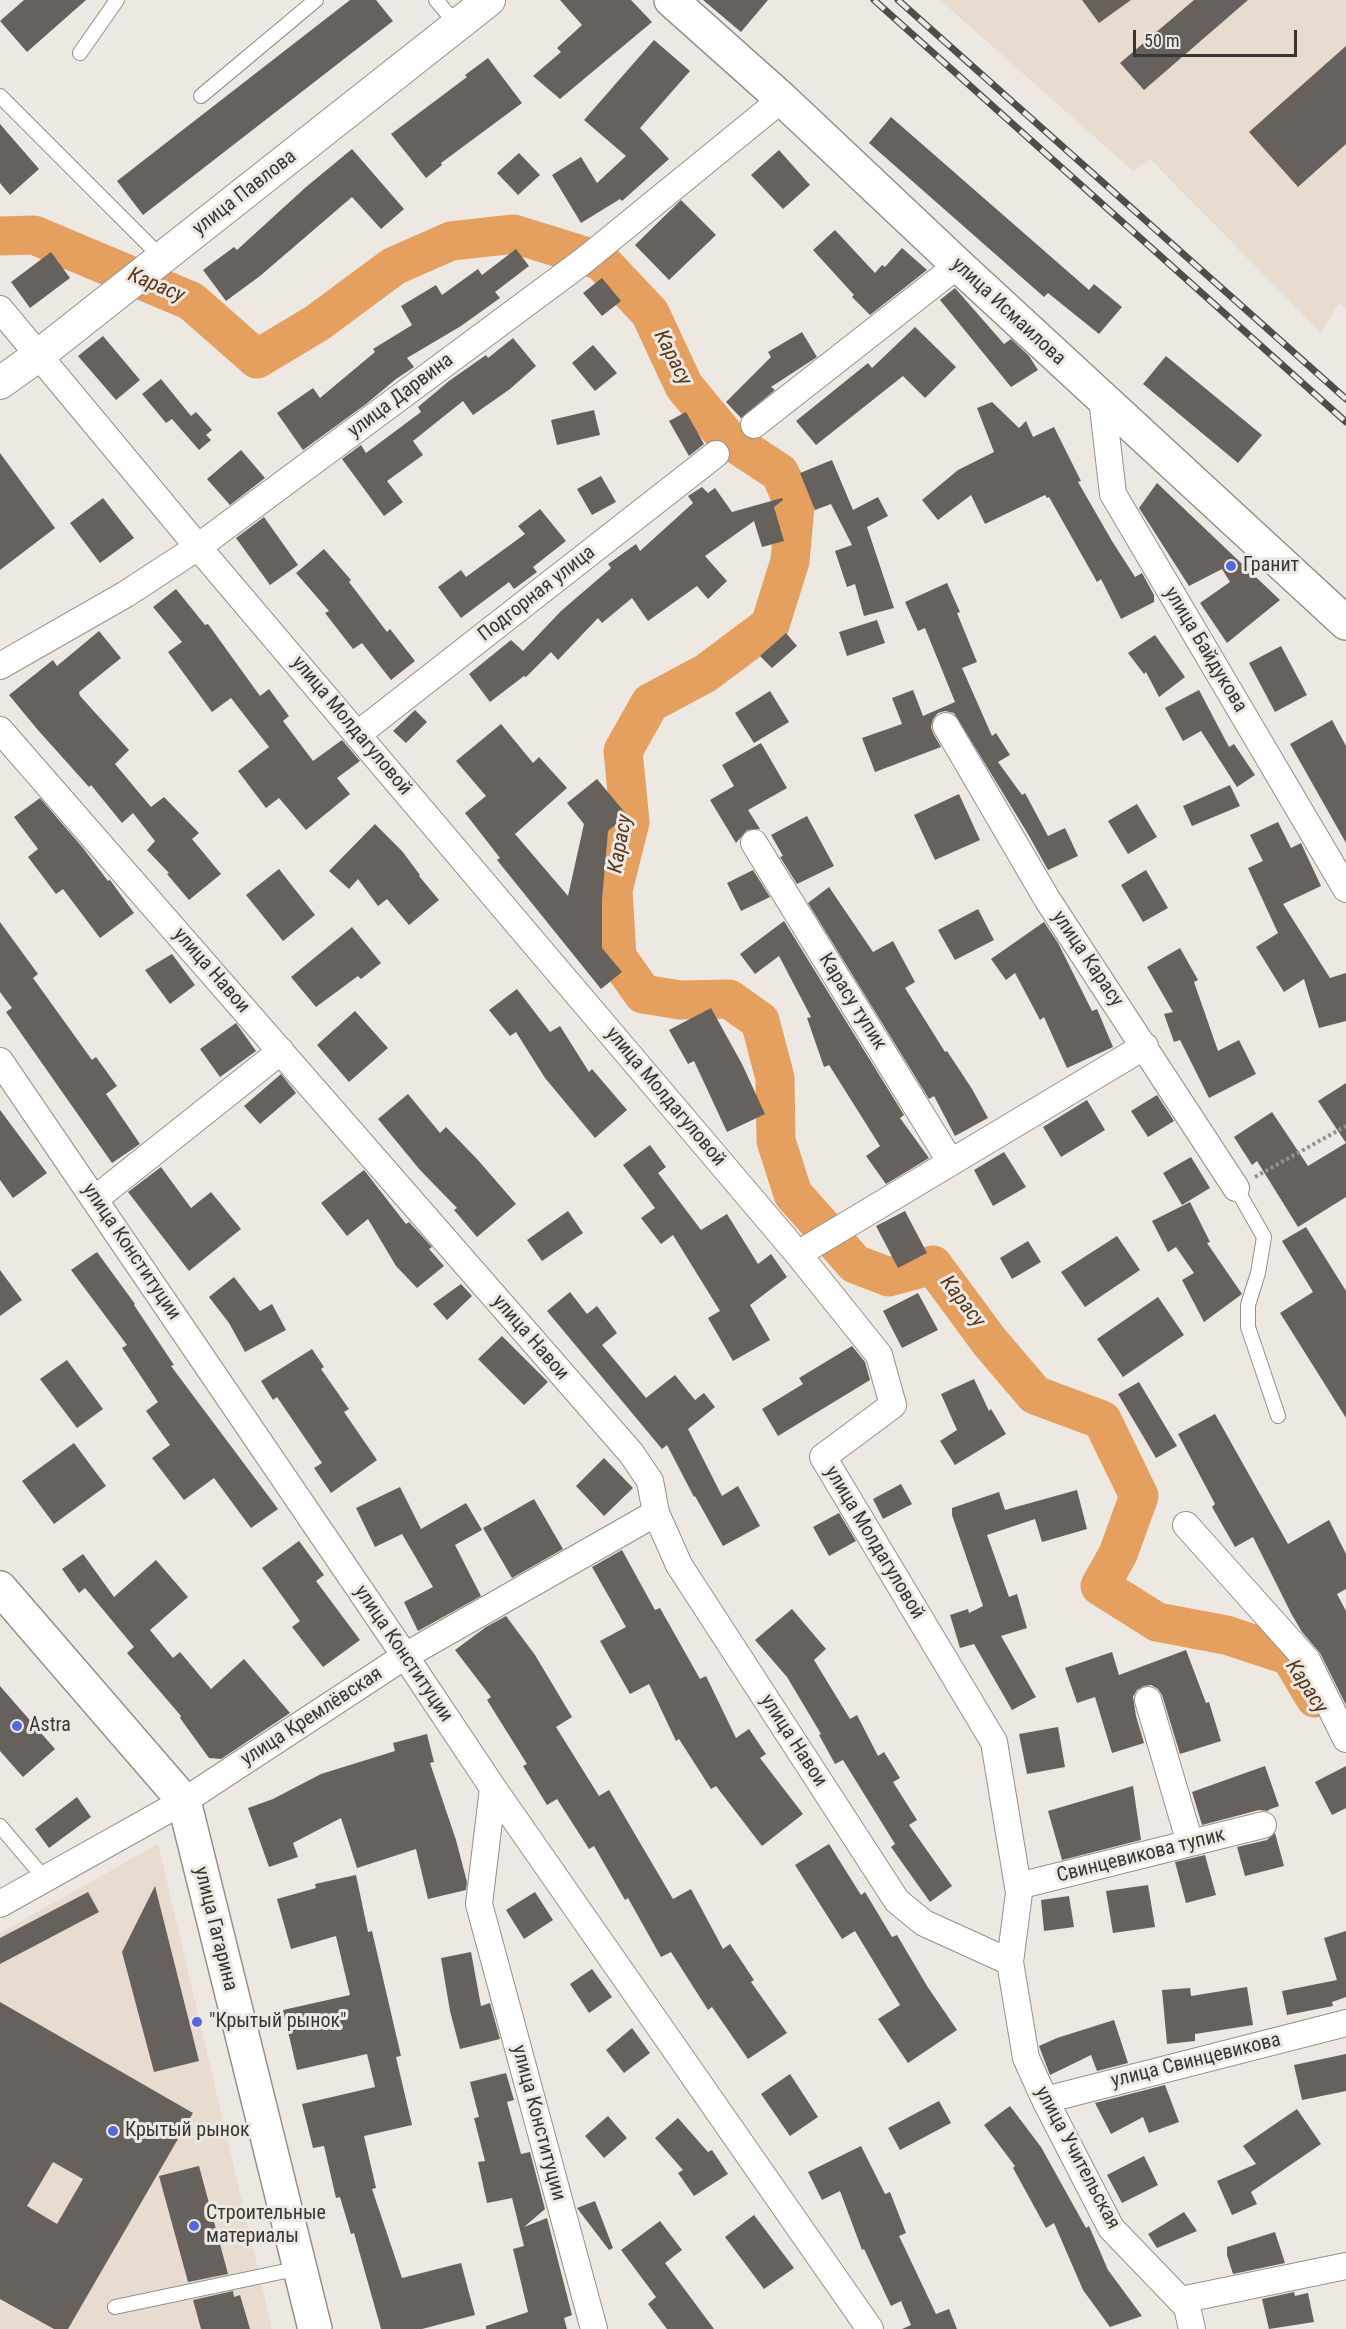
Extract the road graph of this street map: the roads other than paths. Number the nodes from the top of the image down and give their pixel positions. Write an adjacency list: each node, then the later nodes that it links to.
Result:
1 (117, 0): 7 (lane)
2 (316, 0): 9 (lane)
3 (436, 0): 6 (lane)
4 (489, 0): 6 (street, улица Павлова)
5 (671, 0): 10 (main road, улица Исмаилова)
6 (458, 26): 11 (street, улица Павлова)
7 (80, 53)
8 (0, 96): 11 (lane)
9 (201, 96)
10 (782, 99): 12 (main road, улица Исмаилова); 19 (street, улица Дарвина)
11 (162, 258): 14 (street, улица Павлова)
12 (958, 265): 16 (main road, улица Исмаилова); 17 (street)
13 (0, 309): 14 (street, улица Молдагуловой)
14 (39, 355): 15 (street, улица Павлова); 19 (street, улица Молдагуловой)
15 (0, 383)
16 (1102, 399): 20 (main road, улица Исмаилова); 26 (street, улица Байдукова)
17 (754, 425)
18 (716, 454): 24 (street, Подгорная улица)
19 (198, 547): 21 (street, улица Дарвина); 24 (street, улица Молдагуловой)
20 (1346, 623)
21 (0, 666)
22 (946, 726): 27 (street, улица Карасу)
23 (0, 730): 28 (street, улица Навои)
24 (358, 734): 33 (street, улица Молдагуловой)
25 (754, 843): 30 (street, Карасу тупик)
26 (1346, 889)
27 (1145, 1046): 30 (street); 31 (street, улица Карасу)
28 (281, 1051): 32 (street); 35 (street, улица Навои)
29 (0, 1060): 32 (street, улица Конституции)
30 (950, 1161): 33 (street)
31 (1236, 1188): 34 (lane)
32 (95, 1199): 38 (street, улица Конституции)
33 (798, 1254): 47 (street, улица Молдагуловой)
34 (1278, 1416)
35 (656, 1513): 38 (street, улица Кремлёвская); 49 (street, улица Навои)
36 (1186, 1525): 40 (street)
37 (0, 1588): 42 (main road, улица Гагарина)
38 (405, 1656): 41 (street, улица Конституции); 42 (street, улица Кремлёвская)
39 (1148, 1700): 45 (street)
40 (1346, 1739)
41 (493, 1788): 57 (street, улица Конституции); 58 (street)
42 (184, 1801): 46 (street, улица Кремлёвская); 53 (main road, улица Гагарина)
43 (1263, 1825): 45 (street, Свинцевикова тупик)
44 (0, 1826): 46 (lane)
45 (1190, 1843): 47 (street, Свинцевикова тупик)
46 (45, 1879): 48 (street, улица Кремлёвская)
47 (1018, 1886): 49 (street, улица Молдагуловой)
48 (0, 1904)
49 (1010, 1962): 51 (street, улица Учительская)
50 (1346, 2023): 51 (street, улица Свинцевикова)
51 (1045, 2100): 54 (street, улица Учительская)
52 (1346, 2266): 54 (street)
53 (300, 2268): 55 (lane); 56 (main road, улица Гагарина)
54 (1180, 2300): 59 (street, улица Учительская)
55 (115, 2307)
56 (315, 2329)
57 (594, 2329)
58 (870, 2329)
59 (1192, 2329)

